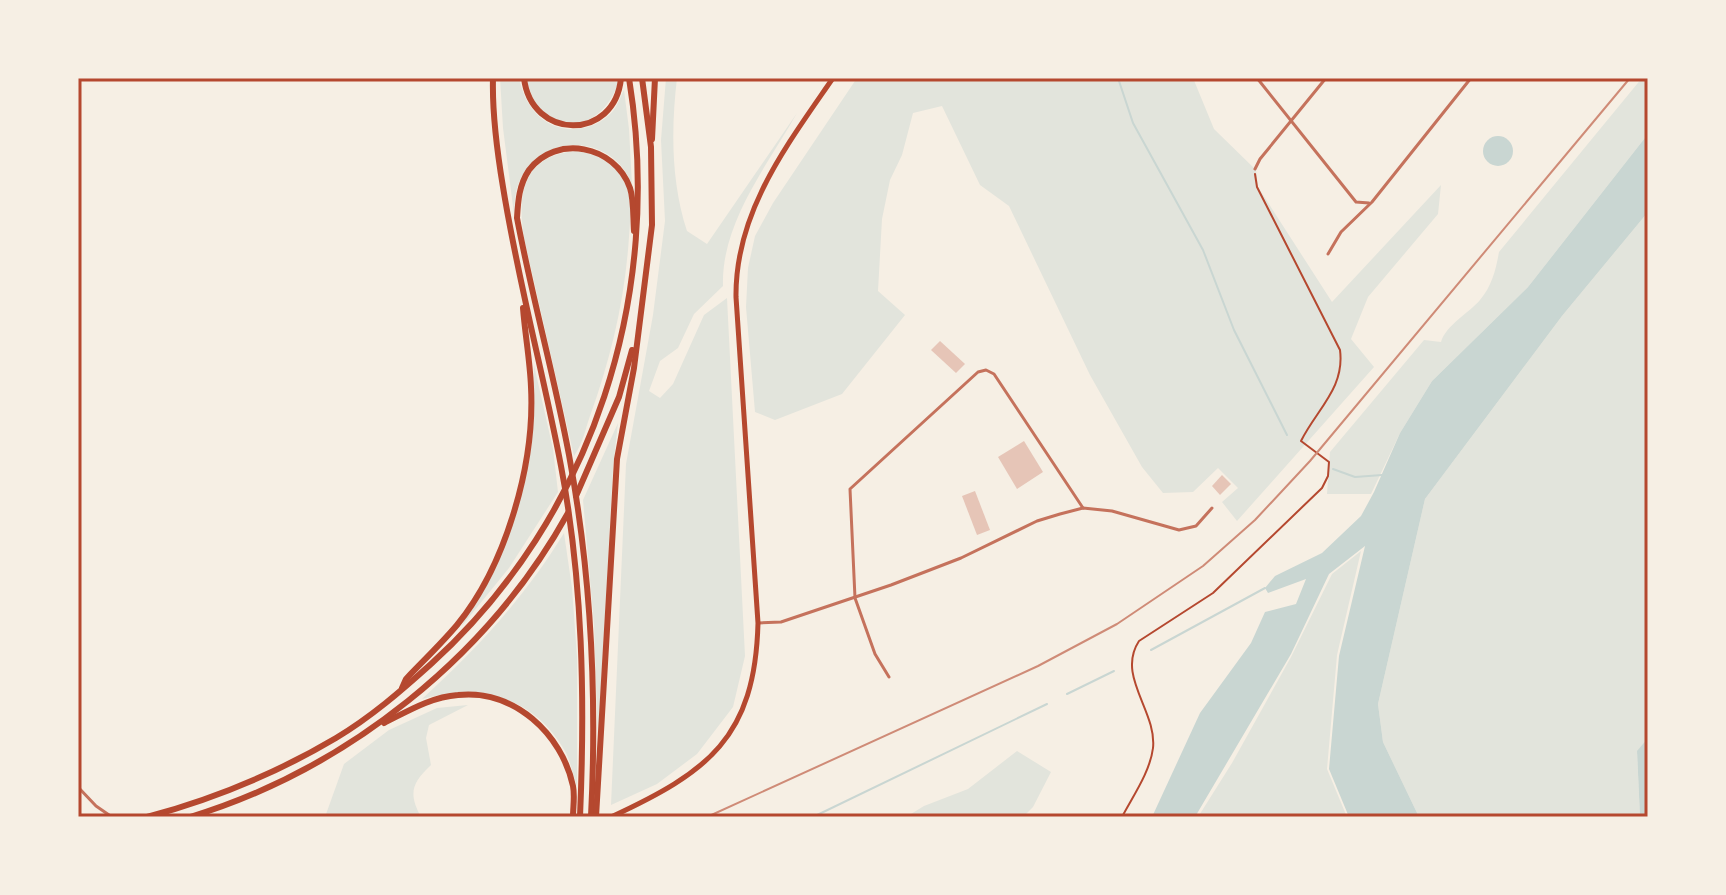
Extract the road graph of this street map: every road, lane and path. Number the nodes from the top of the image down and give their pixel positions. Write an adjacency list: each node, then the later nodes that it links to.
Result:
1 (493, 78): 17 (highway)
2 (524, 78): 3 (highway)
3 (621, 78)
4 (629, 78): 15 (highway)
5 (642, 78): 12 (highway)
6 (655, 78): 12 (highway)
7 (833, 78): 22 (main road)
8 (1257, 78): 11 (street)
9 (1326, 78): 11 (street)
10 (1471, 78): 14 (street)
11 (1293, 120): 13 (street); 14 (street)
12 (651, 147): 18 (highway)
13 (1255, 169): 34 (path)
14 (1372, 202): 16 (street)
15 (636, 254): 24 (highway); 32 (highway)
16 (1328, 254)
17 (522, 288): 24 (highway); 31 (highway)
18 (637, 334): 25 (highway); 32 (highway)
19 (1083, 508): 20 (street); 21 (street); 21 (street)
20 (1212, 508)
21 (855, 598): 22 (street); 23 (street)
22 (758, 623): 33 (main road)
23 (889, 677)
24 (400, 692): 28 (highway)
25 (370, 730): 29 (highway); 30 (highway)
26 (78, 787): 27 (street)
27 (112, 817)
28 (147, 817)
29 (190, 817)
30 (573, 817)
31 (580, 817)
32 (593, 817)
33 (611, 817)
34 (1122, 817)

